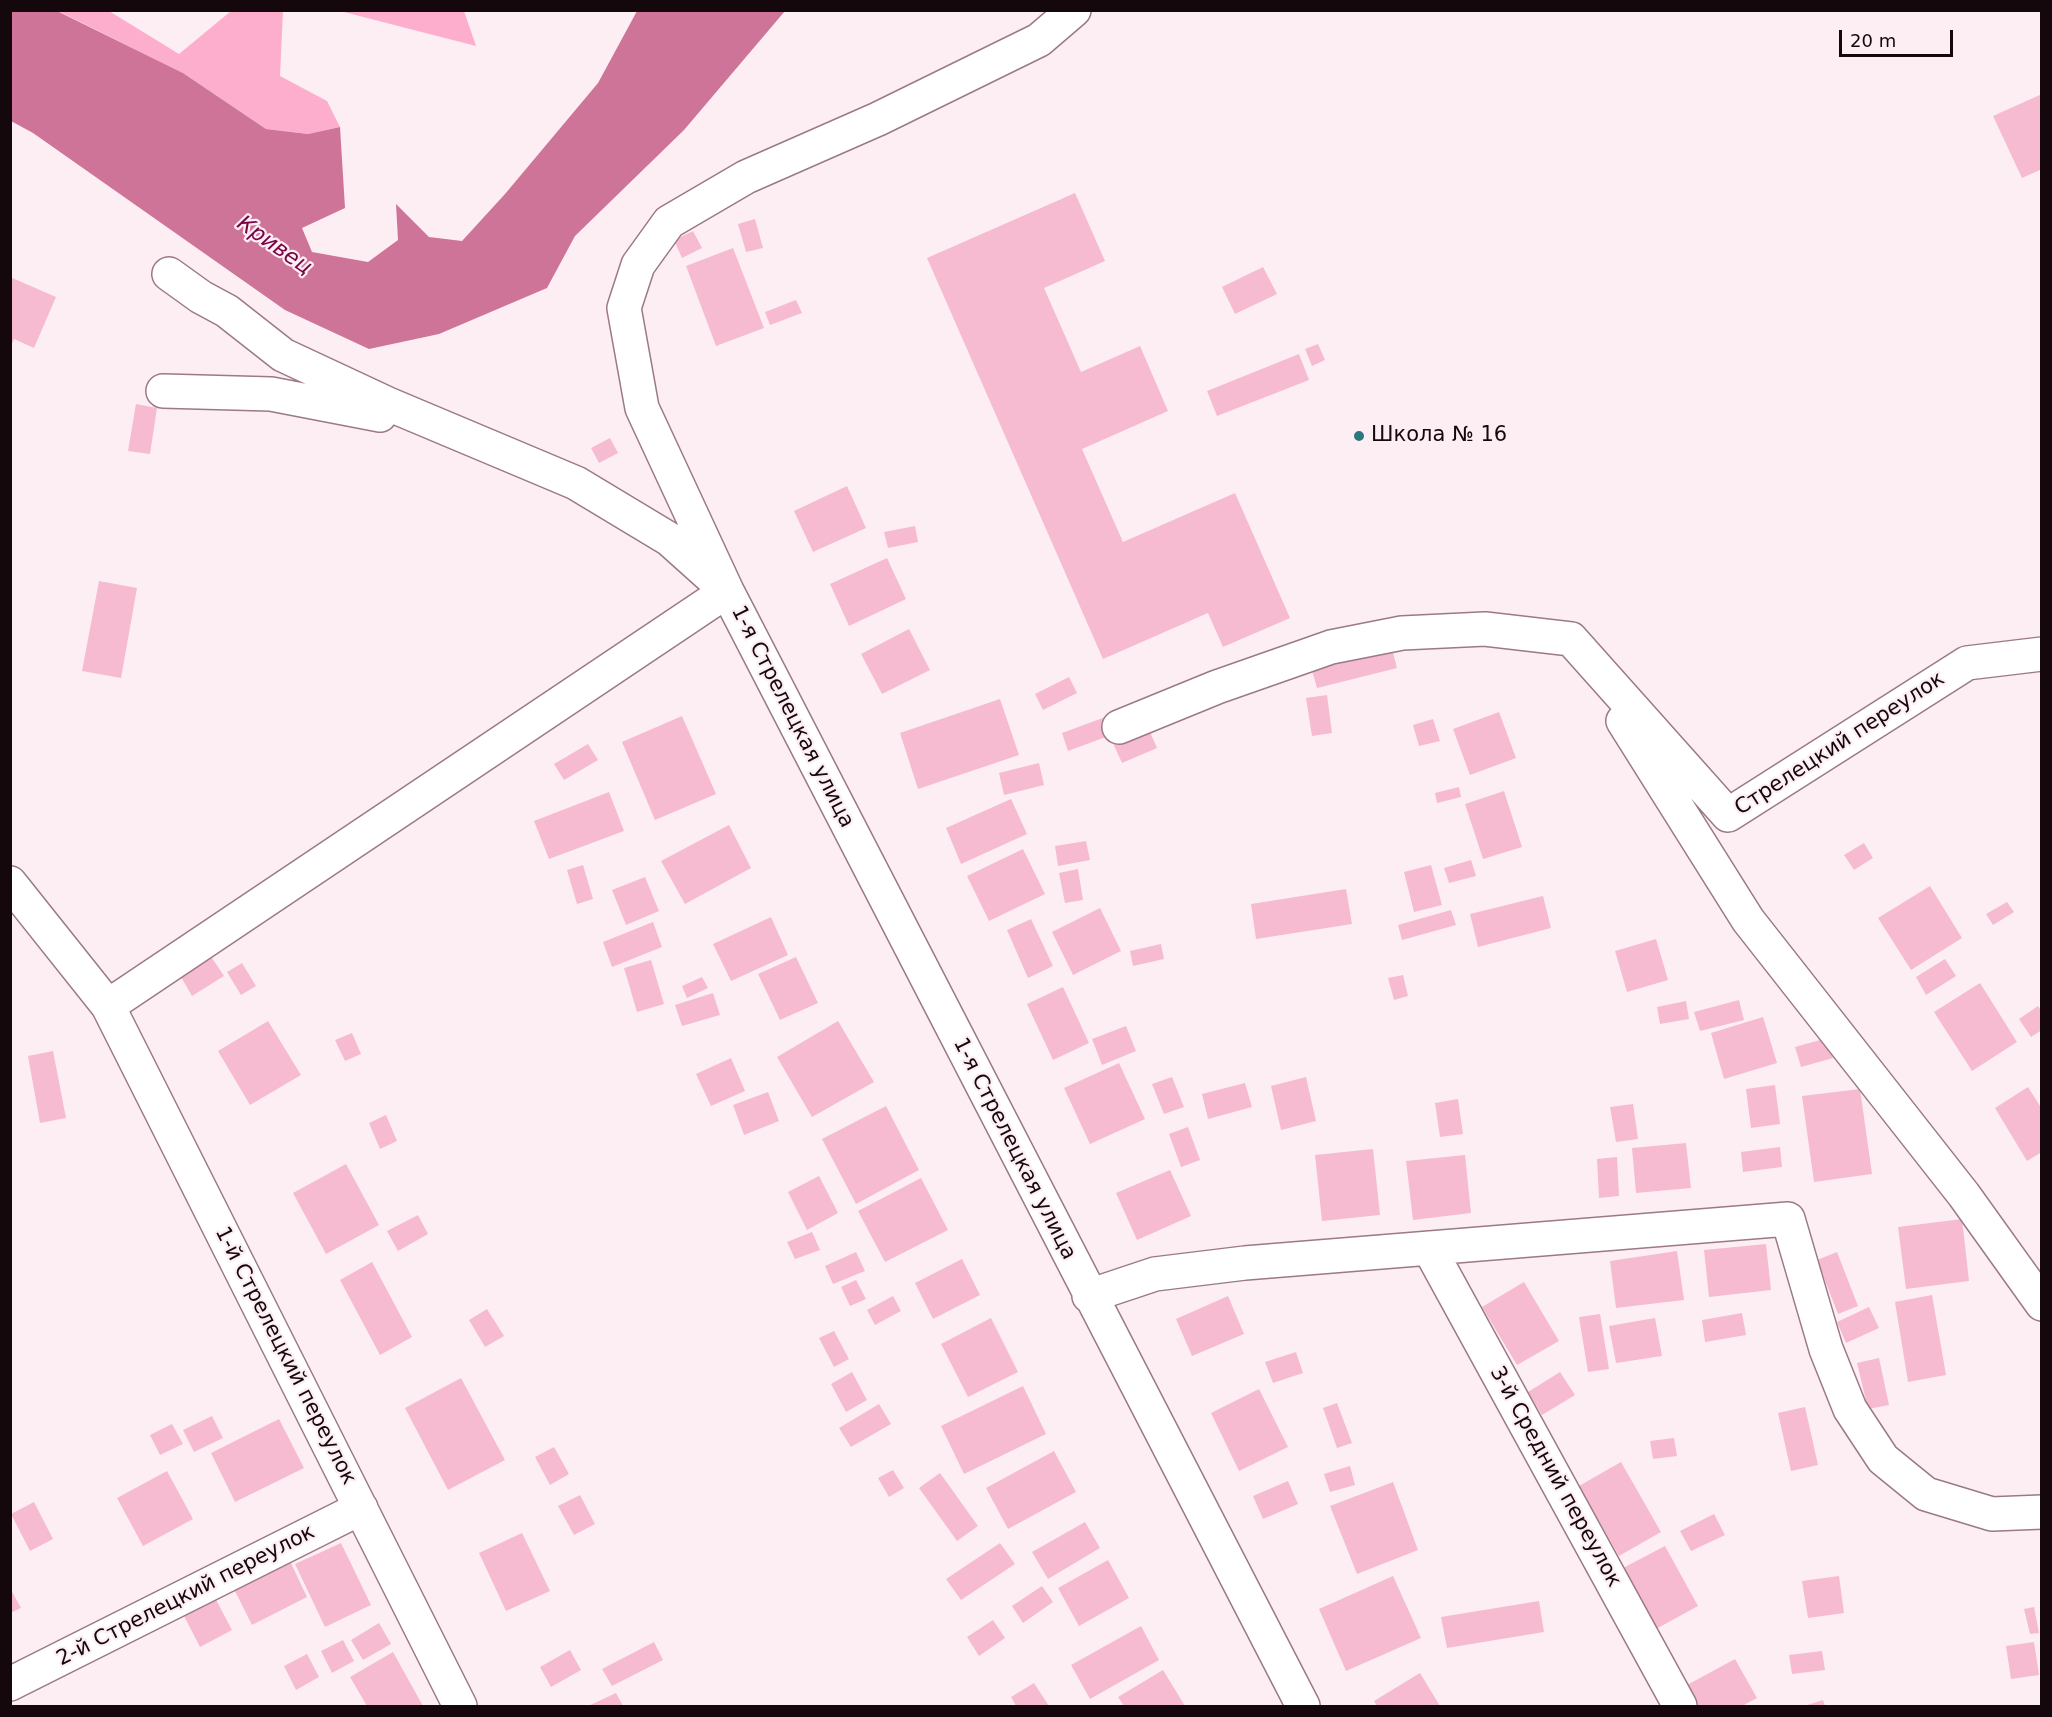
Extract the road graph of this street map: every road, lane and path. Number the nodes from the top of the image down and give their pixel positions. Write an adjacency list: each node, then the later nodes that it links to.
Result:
1 (1074, 10): 5 (street, 1-я Стрелецкая улица)
2 (169, 274): 4 (street)
3 (163, 391): 4 (street)
4 (472, 439): 5 (street)
5 (727, 591): 10 (street); 12 (street, 1-я Стрелецкая улица)
6 (1571, 639): 7 (street, Стрелецкий переулок); 8 (street); 13 (street)
7 (2042, 654)
8 (1119, 727)
9 (10, 884): 10 (street, 1-й Стрелецкий переулок)
10 (108, 1006): 14 (street, 1-й Стрелецкий переулок)
11 (1429, 1248): 12 (street); 15 (street); 19 (street, 3-й Средний переулок)
12 (1089, 1296): 18 (street, 1-я Стрелецкая улица)
13 (2042, 1304)
14 (361, 1508): 16 (street, 2-й Стрелецкий переулок); 17 (street, 1-й Стрелецкий переулок)
15 (2042, 1512)
16 (10, 1684)
17 (460, 1707)
18 (1303, 1707)
19 (1680, 1707)

